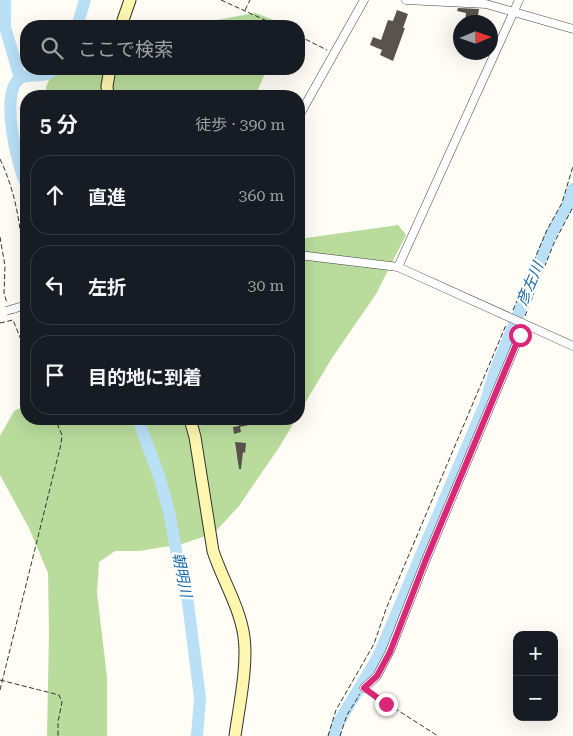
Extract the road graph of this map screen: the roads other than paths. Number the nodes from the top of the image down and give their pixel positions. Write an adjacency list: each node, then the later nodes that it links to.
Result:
1 (130, 0): 6 (street)
2 (364, 0): 10 (street)
3 (406, 0): 5 (street)
4 (519, 0): 5 (street)
5 (513, 12): 7 (street); 12 (street)
6 (123, 20)
7 (573, 29)
8 (109, 75): 9 (street)
9 (108, 90)
10 (305, 105)
11 (305, 257): 12 (street)
12 (398, 267): 15 (street)
13 (20, 308): 14 (street)
14 (6, 311)
15 (521, 323): 16 (street); 18 (street)
16 (573, 346)
17 (192, 425): 19 (street)
18 (364, 688)
19 (236, 736)

